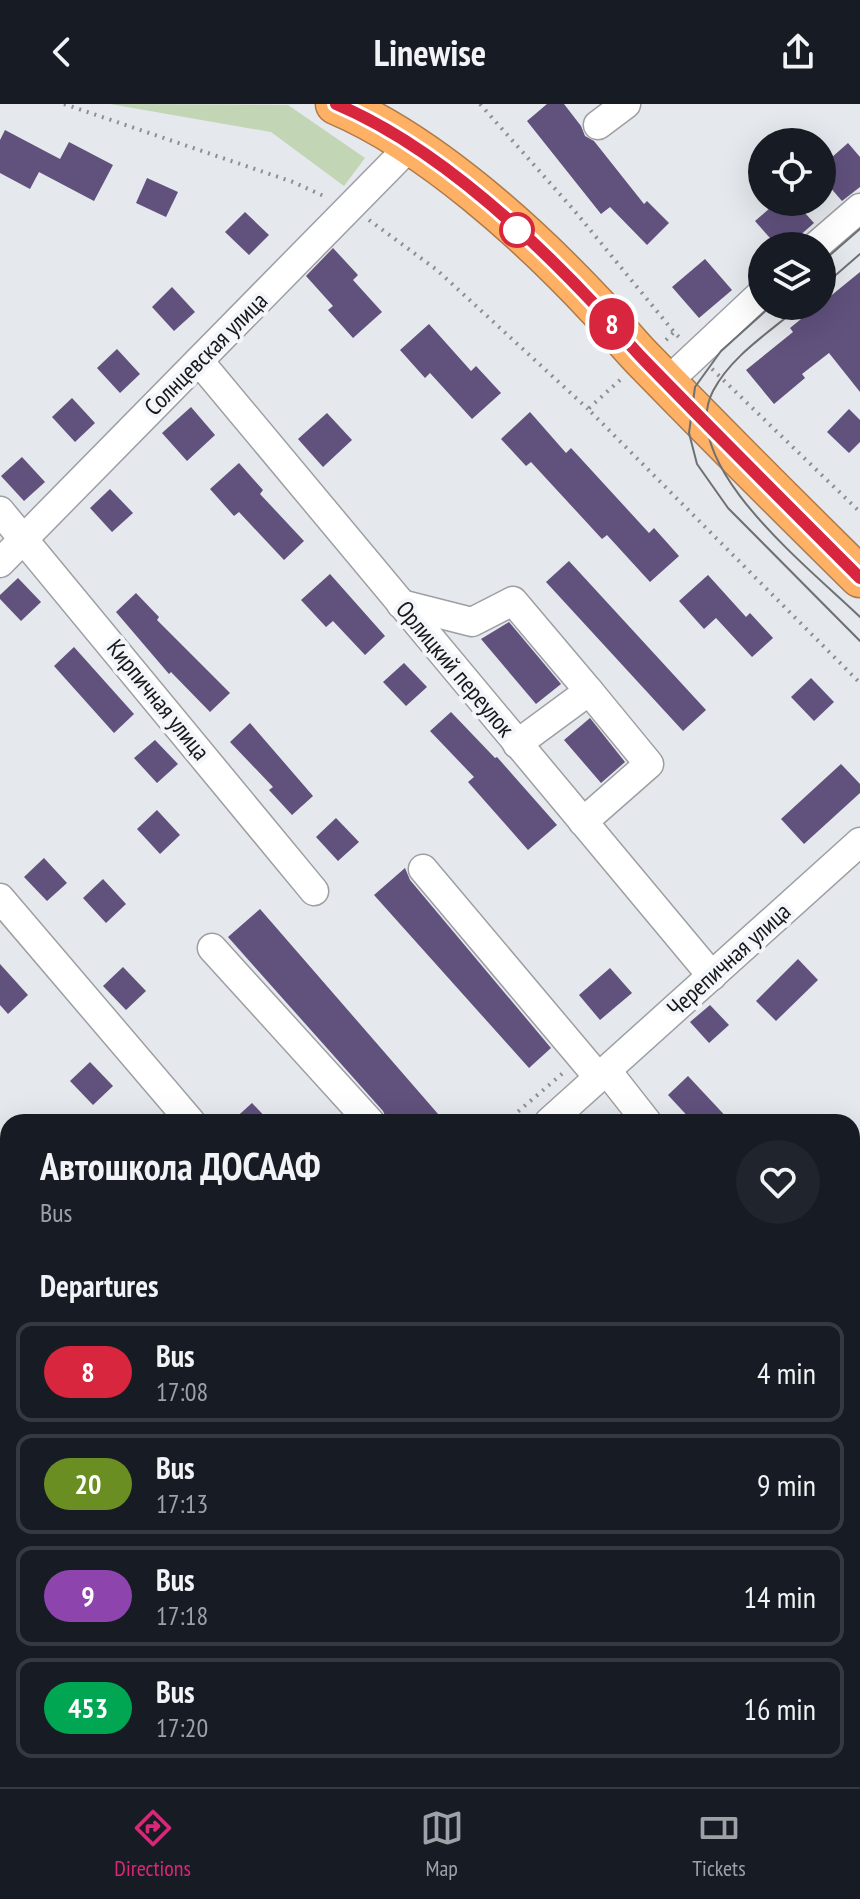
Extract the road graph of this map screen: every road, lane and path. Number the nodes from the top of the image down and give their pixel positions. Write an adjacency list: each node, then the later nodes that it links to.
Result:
1 (336, 104): 5 (highway)
2 (480, 104): 9 (path)
3 (626, 104): 4 (street)
4 (598, 125)
5 (411, 145): 10 (street, Солнцевская улица); 11 (highway)
6 (860, 208): 7 (street)
7 (832, 232)
8 (748, 306): 11 (street)
9 (674, 332)
10 (199, 361): 13 (street, Солнцевская улица); 16 (street, Орлицкий переулок)
11 (666, 383): 15 (highway)
12 (0, 511): 13 (street, Кирпичная улица)
13 (24, 538): 14 (street, Солнцевская улица); 24 (street, Кирпичная улица)
14 (0, 563)
15 (860, 577)
16 (401, 604): 17 (street); 18 (street, Орлицкий переулок)
17 (472, 622): 18 (street); 19 (street)
18 (450, 664): 20 (street, Орлицкий переулок)
19 (589, 691): 20 (street); 21 (street)
20 (517, 744): 21 (street, Орлицкий переулок)
21 (583, 822): 27 (street, Орлицкий переулок)
22 (860, 842): 27 (street, Черепичная улица)
23 (423, 869): 28 (street)
24 (314, 891)
25 (0, 898): 29 (street)
26 (212, 948): 30 (street)
27 (712, 976): 28 (street, Черепичная улица)
28 (603, 1075): 31 (street, Черепичная улица); 32 (street)
29 (184, 1114)
30 (363, 1114)
31 (558, 1114)
32 (640, 1114)

